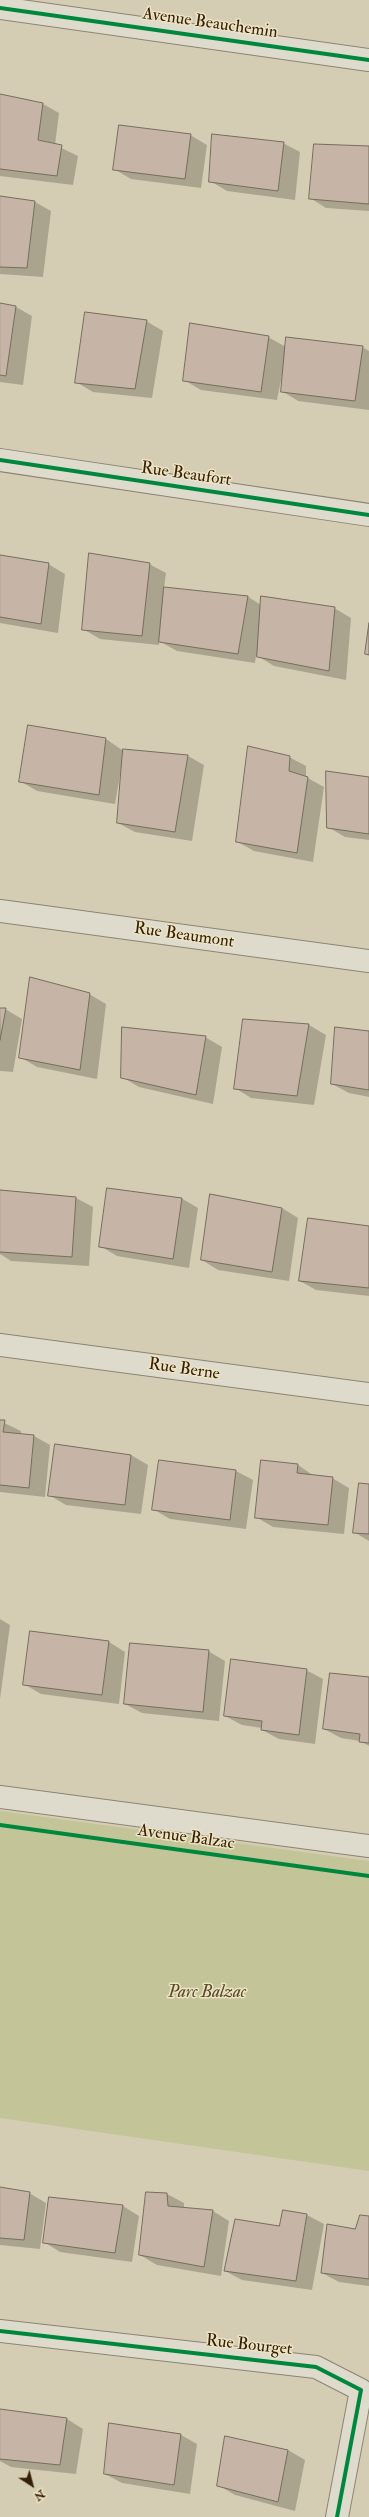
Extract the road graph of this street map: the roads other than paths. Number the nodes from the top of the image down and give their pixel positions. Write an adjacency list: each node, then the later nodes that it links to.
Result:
1 (0, 8): 2 (street, Avenue Beauchemin)
2 (369, 60)
3 (0, 460): 4 (street, Rue Beaufort)
4 (369, 515)
5 (0, 911): 6 (street, Rue Beaumont)
6 (369, 961)
7 (0, 1345): 8 (street, Rue Berne)
8 (369, 1394)
9 (0, 1797): 10 (street, Avenue Balzac)
10 (369, 1846)
11 (0, 2331): 12 (street, Rue Bourget)
12 (338, 2517)

